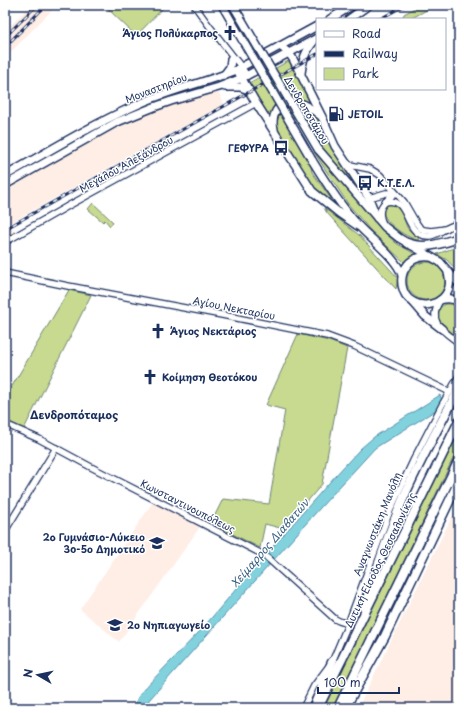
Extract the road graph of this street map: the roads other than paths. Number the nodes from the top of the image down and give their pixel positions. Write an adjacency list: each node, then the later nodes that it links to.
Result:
1 (194, 5): 10 (street)
2 (222, 5): 33 (main road, Δενδροποτάμου, bridge)
3 (233, 5): 27 (main road, Δενδροποτάμου, bridge)
4 (353, 5): 6 (main road)
5 (369, 5): 7 (main road)
6 (332, 18)
7 (350, 18)
8 (316, 27): 11 (main road, Μοναστηρίου)
9 (316, 39): 12 (main road, Μοναστηρίου); 15 (main road)
10 (224, 45): 13 (street); 14 (street)
11 (280, 46): 12 (main road); 14 (main road, Μοναστηρίου)
12 (289, 53): 15 (main road); 17 (main road, Μοναστηρίου)
13 (231, 59): 14 (street); 16 (main road)
14 (239, 69): 16 (main road, Μοναστηρίου); 17 (main road)
15 (301, 73): 21 (main road)
16 (223, 76): 24 (main road, Μοναστηρίου)
17 (244, 77): 18 (main road, Μοναστηρίου); 19 (main road)
18 (219, 87): 19 (main road); 25 (main road, Μοναστηρίου)
19 (249, 90): 20 (main road)
20 (256, 103): 22 (main road); 36 (street, Μεγάλου Αλεξάνδρου)
21 (322, 117): 22 (main road); 23 (main road)
22 (275, 133): 33 (main road)
23 (343, 159): 26 (street); 28 (main road)
24 (5, 176)
25 (5, 185)
26 (395, 193): 28 (street); 29 (street); 34 (street)
27 (359, 197): 28 (main road); 30 (main road, Δενδροποτάμου)
28 (369, 198): 30 (main road)
29 (385, 202): 32 (street); 34 (street)
30 (377, 218): 32 (main road, Δενδροποτάμου)
31 (459, 223): 34 (street)
32 (383, 225): 37 (main road, Δενδροποτάμου)
33 (358, 226): 42 (main road, Δενδροποτάμου)
34 (446, 229)
35 (459, 238): 38 (highway)
36 (5, 242)
37 (407, 243): 38 (highway); 39 (main road, Δενδροποτάμου)
38 (440, 244): 39 (highway)
39 (422, 255): 40 (main road, Δενδροποτάμου); 42 (main road)
40 (447, 270): 43 (main road, Δενδροποτάμου); 45 (main road)
41 (5, 273): 51 (street, Αγίου Νεκταρίου)
42 (402, 275): 44 (main road, Δενδροποτάμου)
43 (459, 284)
44 (411, 301): 45 (main road); 47 (main road, Δενδροποτάμου)
45 (439, 301): 46 (main road); 47 (street)
46 (459, 302)
47 (442, 329): 48 (street)
48 (459, 343)
49 (459, 376): 51 (street, Αναγνωστάκη Μανόλη)
50 (459, 389): 59 (highway)
51 (450, 392): 58 (street, Αναγνωστάκη Μανόλη)
52 (459, 421): 59 (highway, Δυτική Είσοδος Θεσσαλονίκης)
53 (5, 424): 54 (street, Κωνσταντινουπόλεως)
54 (56, 448): 57 (street); 58 (street, Κωνσταντινουπόλεως)
55 (459, 460): 64 (highway)
56 (459, 481): 65 (highway)
57 (5, 532)
58 (348, 624): 60 (street, Αναγνωστάκη Μανόλη)
59 (353, 638): 63 (highway, Δυτική Είσοδος Θεσσαλονίκης)
60 (332, 662): 61 (street, Αναγνωστάκη Μανόλη); 62 (highway)
61 (303, 708)
62 (313, 708)
63 (318, 708)
64 (338, 708)
65 (345, 708)

